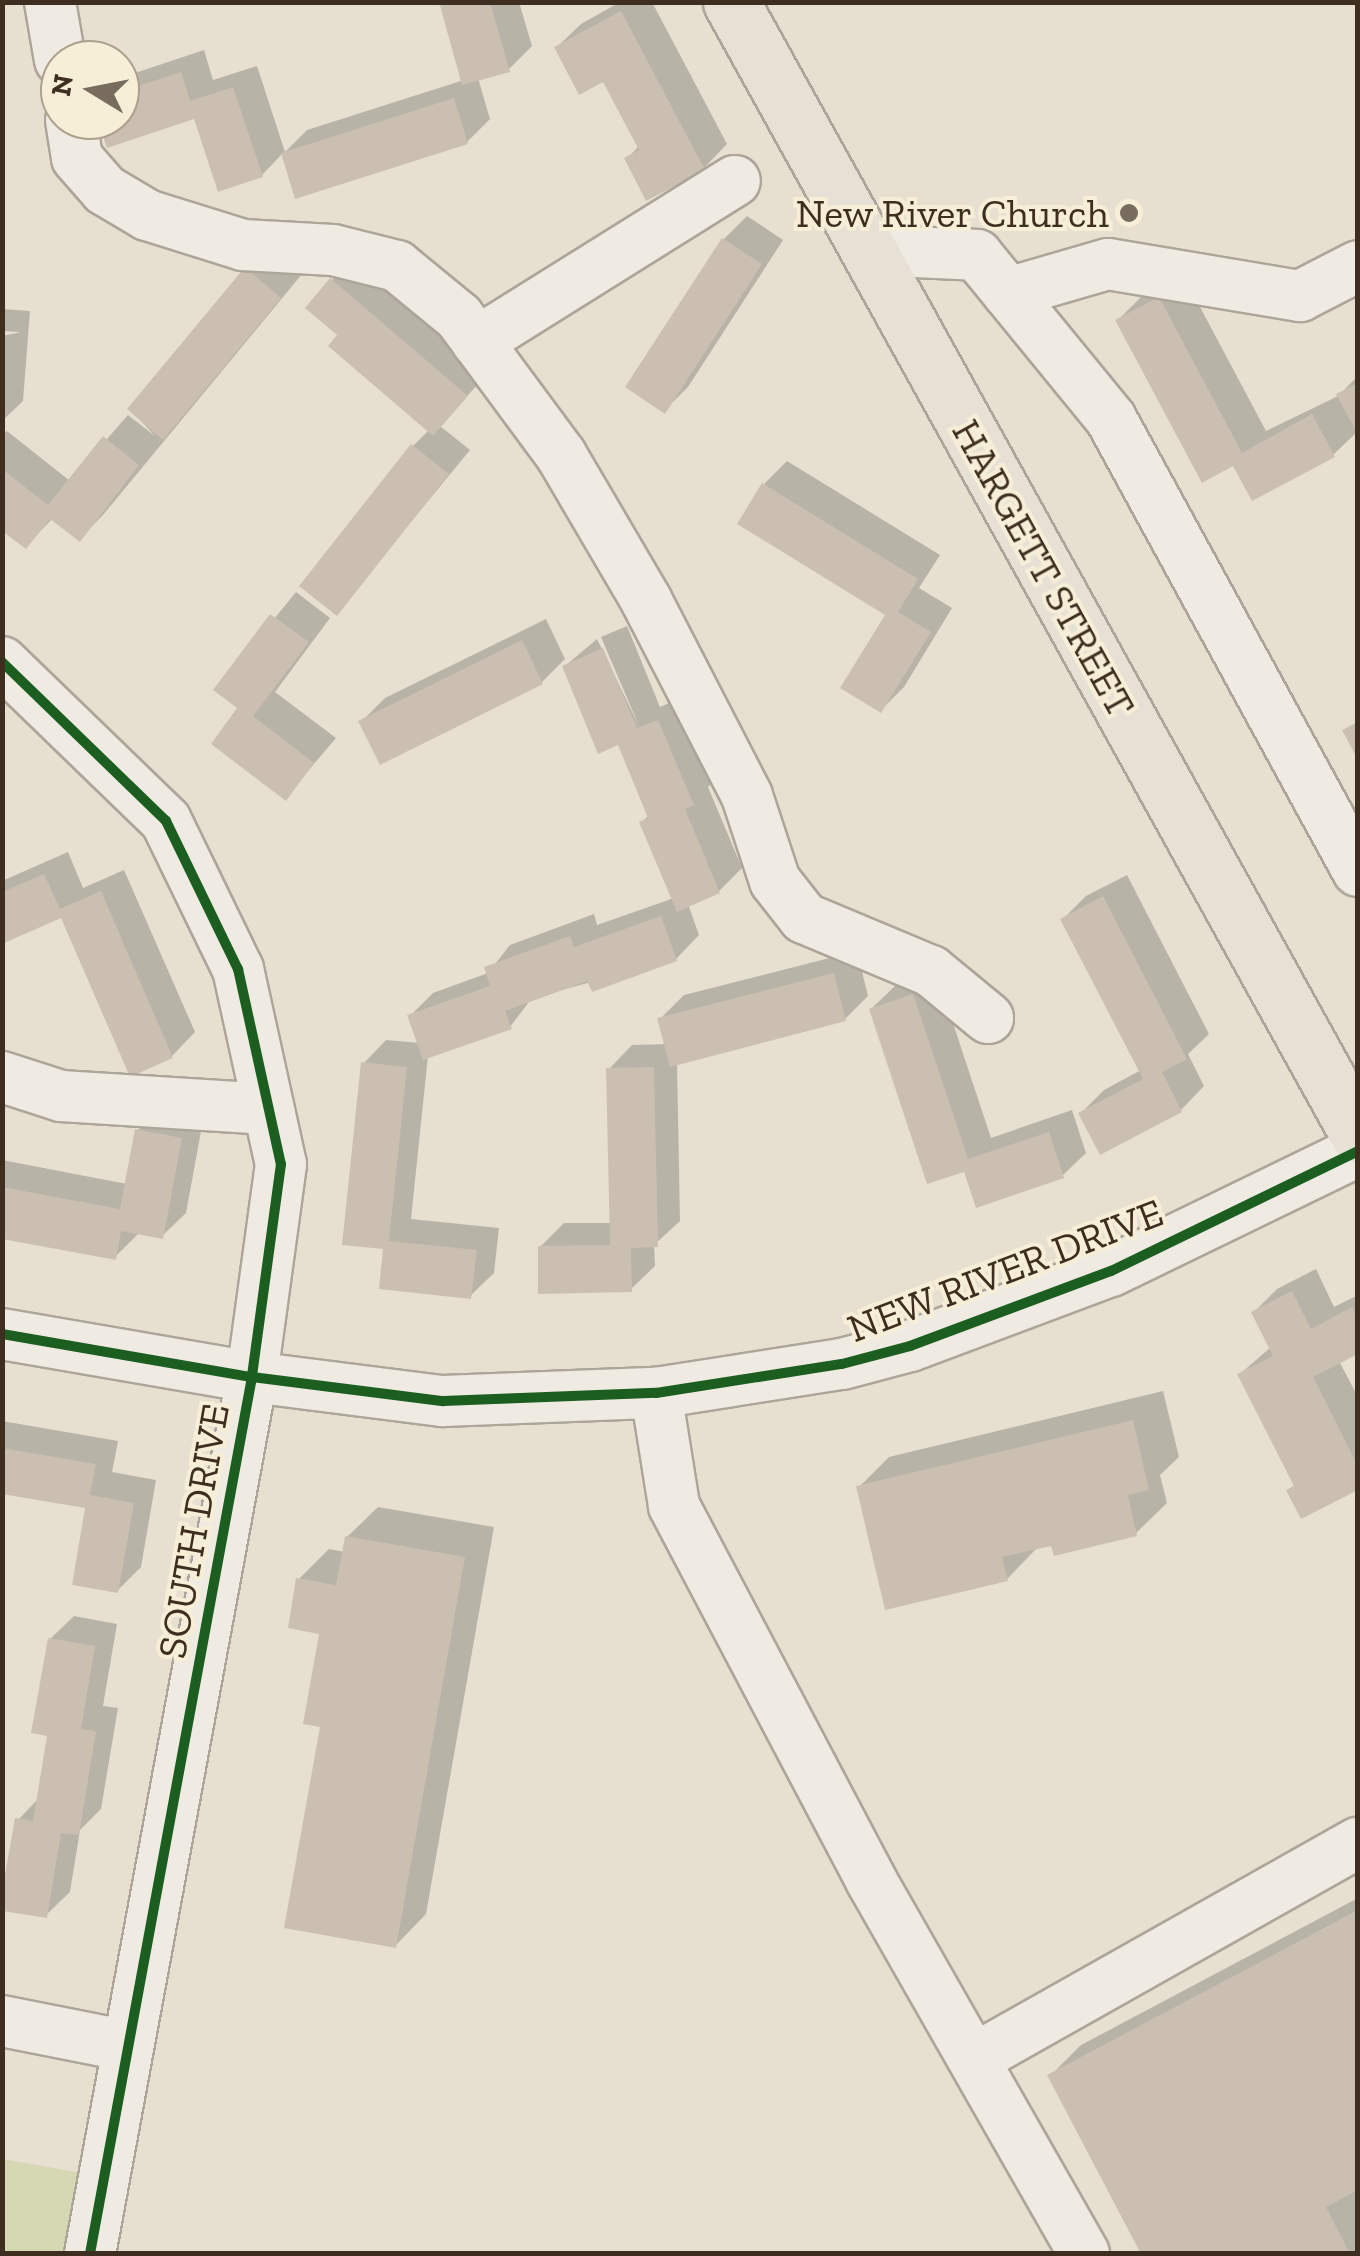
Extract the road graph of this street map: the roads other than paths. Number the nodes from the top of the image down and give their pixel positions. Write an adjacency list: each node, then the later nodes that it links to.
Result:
1 (50, 2): 3 (street)
2 (731, 2): 6 (main road, HARGETT STREET)
3 (57, 40)
4 (74, 140): 9 (street)
5 (735, 181): 9 (street)
6 (868, 250): 8 (street); 15 (main road, HARGETT STREET)
7 (1358, 266): 8 (street)
8 (1008, 293): 11 (street)
9 (477, 342): 12 (street)
10 (2, 662): 14 (street, SOUTH DRIVE)
11 (1358, 872)
12 (988, 1018)
13 (2, 1077): 14 (street)
14 (269, 1109): 18 (street, SOUTH DRIVE)
15 (1358, 1134)
16 (1358, 1151): 19 (street, NEW RIVER DRIVE)
17 (2, 1334): 18 (street, NEW RIVER DRIVE)
18 (252, 1378): 19 (street, NEW RIVER DRIVE); 22 (street, SOUTH DRIVE)
19 (656, 1392): 23 (street)
20 (1358, 1843): 23 (street)
21 (2, 2021): 22 (street)
22 (128, 2046): 24 (street, SOUTH DRIVE)
23 (974, 2058): 25 (street)
24 (90, 2254)
25 (1084, 2254)

